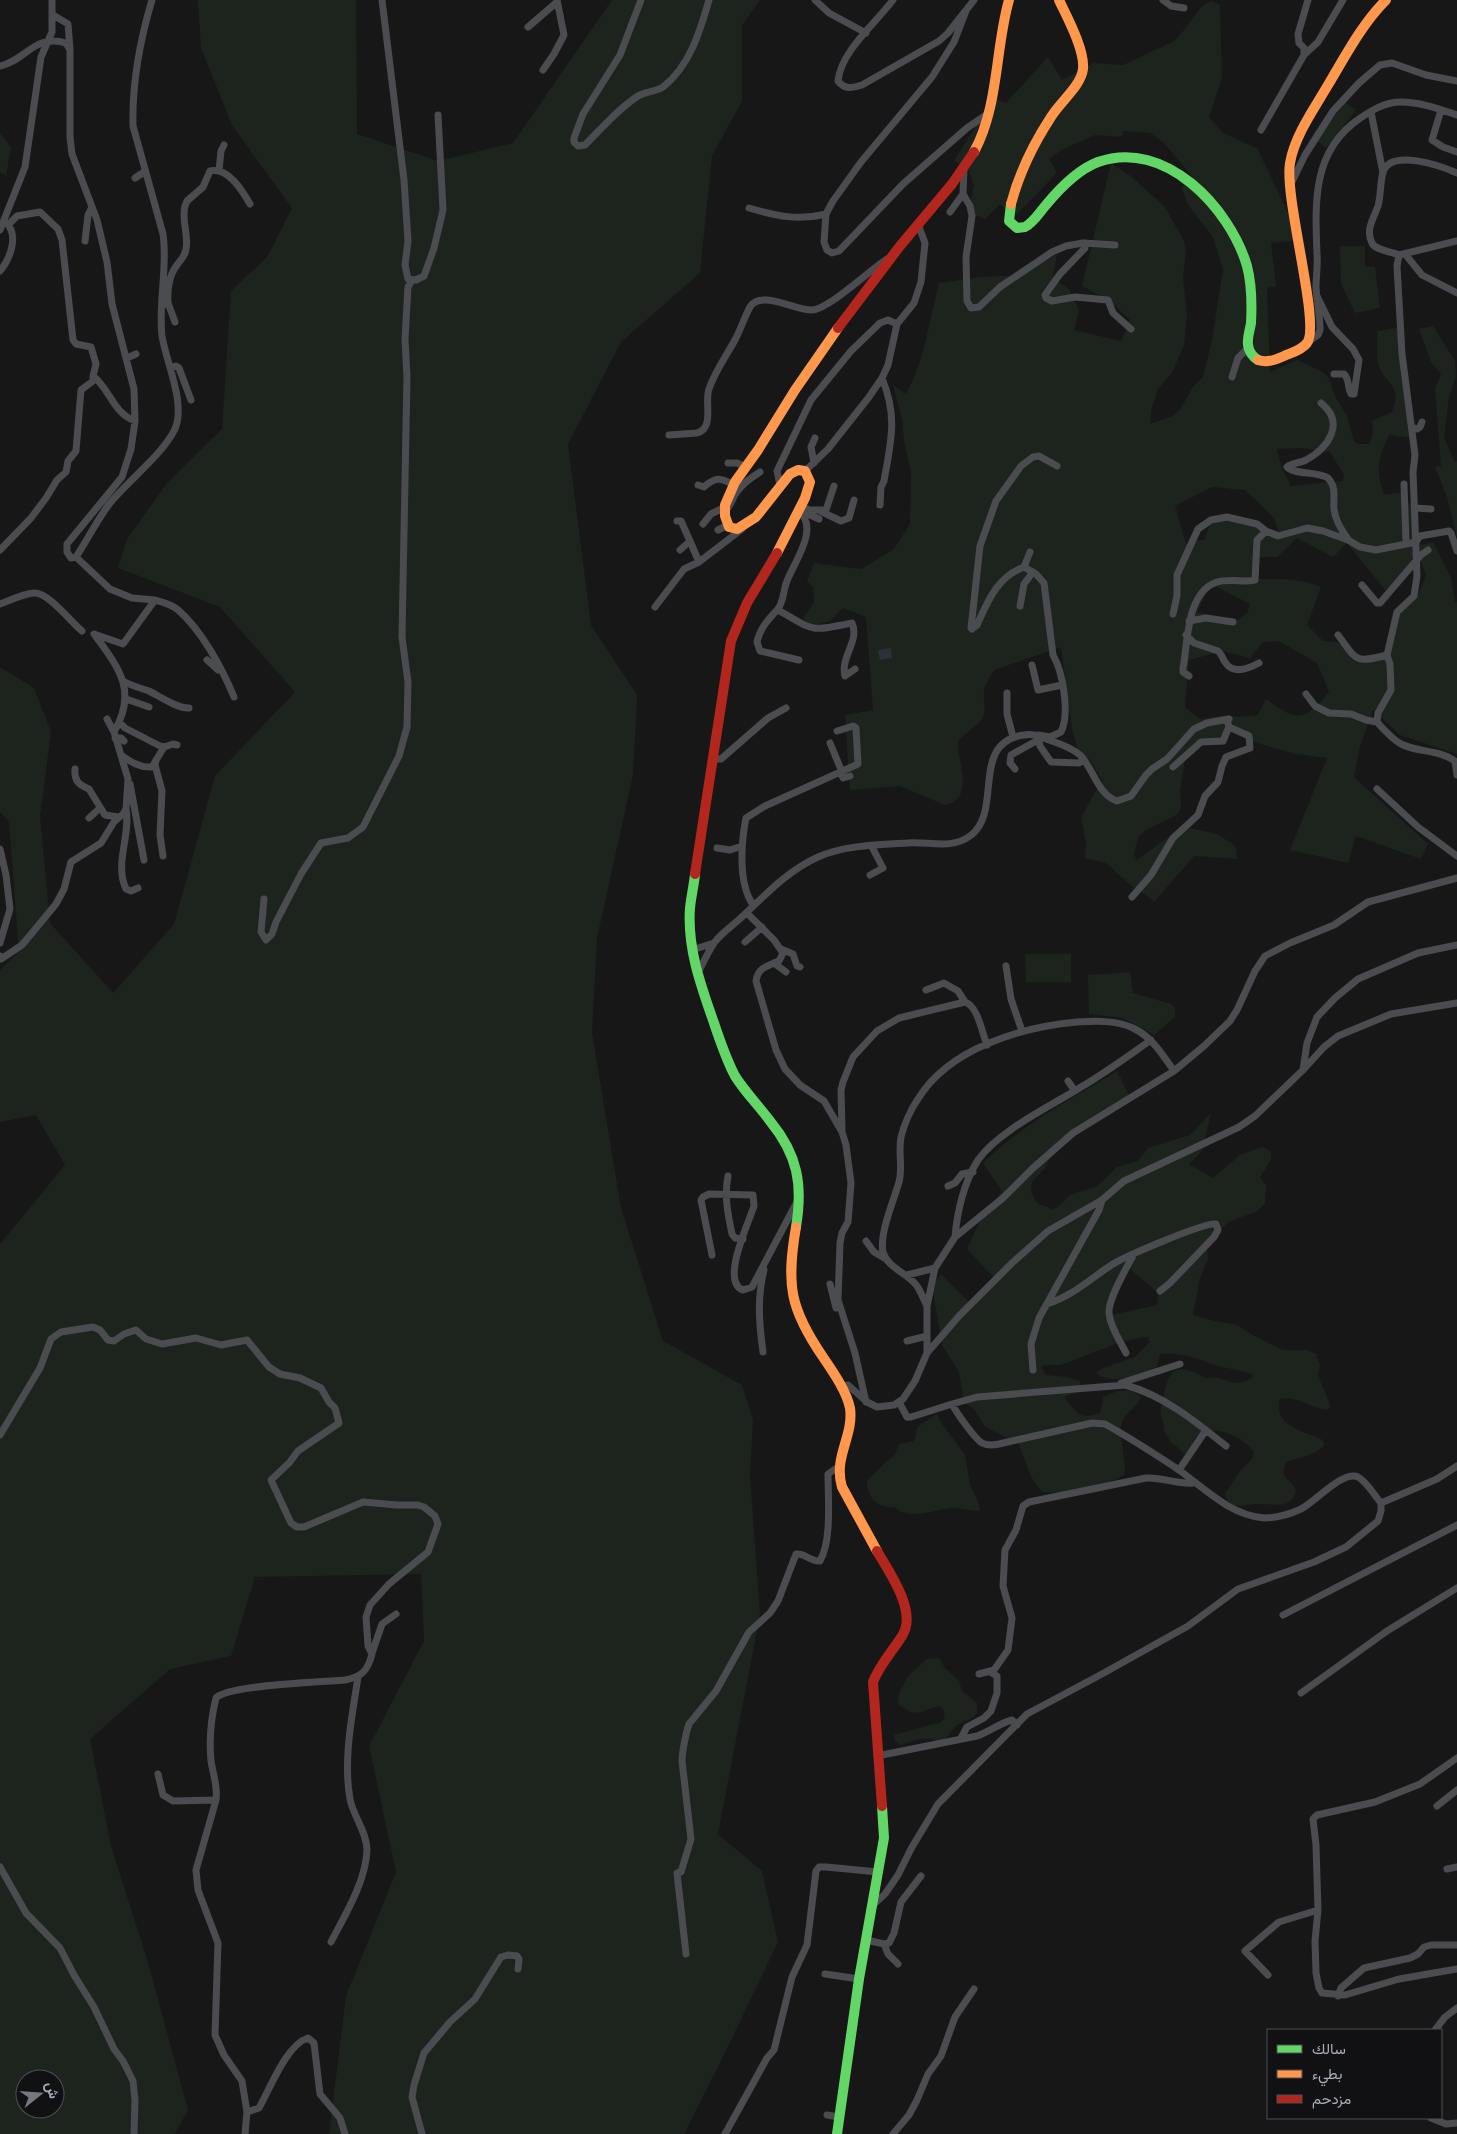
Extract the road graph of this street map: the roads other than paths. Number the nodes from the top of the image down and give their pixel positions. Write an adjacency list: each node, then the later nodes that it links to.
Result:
1 (52, 0): 18 (street)
2 (152, 0): 37 (street)
3 (382, 0): 58 (street)
4 (641, 0): 5 (street)
5 (710, 0)
6 (815, 0): 20 (street)
7 (893, 0): 20 (street)
8 (974, 0): 17 (street)
9 (1009, 0): 29 (street)
10 (1060, 0): 66 (street)
11 (1163, 0): 16 (street)
12 (1308, 0): 23 (street)
13 (1343, 0): 23 (street)
14 (1386, 0): 41 (street)
15 (557, 1): 19 (street); 25 (street)
16 (1184, 8)
17 (966, 11): 20 (street); 47 (street)
18 (53, 15): 21 (street); 22 (street)
19 (528, 27)
20 (866, 33)
21 (50, 40): 22 (street); 24 (street); 48 (street)
22 (70, 50): 44 (street)
23 (1304, 55): 32 (street)
24 (0, 66)
25 (543, 70)
26 (1457, 81): 41 (street)
27 (1441, 110): 28 (street); 31 (street); 34 (street)
28 (1371, 112): 38 (street); 60 (street)
29 (989, 113): 35 (street); 47 (street)
30 (438, 115): 58 (street)
31 (1457, 115)
32 (1261, 130)
33 (224, 145): 36 (street)
34 (1457, 152)
35 (964, 169): 42 (street); 49 (street)
36 (219, 170): 43 (street); 61 (street)
37 (144, 172): 40 (street); 61 (street)
38 (1383, 173): 39 (street); 55 (street)
39 (1457, 173)
40 (135, 178)
41 (1289, 187): 65 (street)
42 (963, 194): 46 (street); 53 (street)
43 (250, 204)
44 (92, 207): 51 (street); 68 (street)
45 (749, 208): 47 (street)
46 (950, 212)
47 (826, 214)
48 (6, 223): 50 (street); 57 (street); 71 (street)
49 (918, 224): 56 (street); 63 (street)
50 (0, 230)
51 (85, 241)
52 (1457, 241): 55 (street)
53 (1084, 243): 54 (street); 64 (street)
54 (1115, 245)
55 (1402, 254): 59 (street); 78 (street)
56 (894, 255): 79 (street); 84 (street)
57 (0, 271)
58 (412, 280): 193 (street)
59 (1457, 292)
60 (1317, 296): 65 (street); 70 (street)
61 (165, 304): 62 (street); 69 (street)
62 (175, 322)
63 (898, 324): 73 (street); 90 (street)
64 (1131, 329)
65 (1307, 343): 66 (street)
66 (1248, 348): 72 (street)
67 (136, 354): 68 (street)
68 (127, 358): 76 (street)
69 (172, 368): 74 (street); 115 (street)
70 (1334, 374)
71 (94, 376): 76 (street); 110 (street)
72 (1232, 377)
73 (882, 378): 82 (street); 93 (street)
74 (191, 400)
75 (1321, 403): 107 (street)
76 (135, 421): 115 (street)
77 (1422, 422): 78 (street)
78 (1412, 427): 94 (street)
79 (669, 435)
80 (815, 438): 82 (street)
81 (728, 463): 84 (street)
82 (814, 463): 85 (street)
83 (1056, 466): 118 (street)
84 (746, 467): 89 (street)
85 (805, 471): 90 (street); 96 (street)
86 (760, 472): 97 (street)
87 (1404, 484): 109 (street)
88 (698, 485): 89 (street)
89 (734, 485): 97 (street)
90 (780, 485): 103 (street)
91 (834, 486): 98 (street)
92 (854, 500): 98 (street)
93 (880, 505)
94 (1415, 508): 95 (street); 108 (street)
95 (1431, 509)
96 (800, 510): 98 (street); 99 (street); 125 (street); 166 (street)
97 (723, 511): 101 (street); 102 (street)
98 (820, 511)
99 (820, 519)
100 (677, 521): 106 (street)
101 (703, 524)
102 (728, 525): 103 (street); 104 (street)
103 (746, 525): 117 (street)
104 (718, 530)
105 (1266, 531): 107 (street); 126 (street); 127 (street)
106 (690, 540): 111 (street); 117 (street)
107 (1348, 540): 109 (street)
108 (1416, 542): 109 (street); 113 (street); 116 (street)
109 (1406, 543)
110 (0, 550)
111 (680, 550)
112 (1428, 550): 116 (street)
113 (1457, 551)
114 (1030, 552): 118 (street)
115 (76, 558): 121 (street)
116 (1417, 561): 120 (street); 132 (street)
117 (699, 562): 124 (street)
118 (1024, 567): 119 (street)
119 (1033, 572): 123 (street); 141 (street)
120 (1362, 585)
121 (156, 600): 139 (street); 140 (street)
122 (0, 604): 129 (street)
123 (1020, 606)
124 (655, 607)
125 (778, 610): 134 (street); 137 (street)
126 (1172, 614)
127 (1189, 621): 128 (street); 130 (street)
128 (1233, 622)
129 (82, 631)
130 (1186, 635): 135 (street); 138 (street)
131 (1338, 636): 132 (street)
132 (1387, 655): 152 (street)
133 (207, 660): 139 (street)
134 (799, 660)
135 (1259, 663)
136 (1032, 665): 141 (street)
137 (854, 669)
138 (1189, 676)
139 (227, 680): 144 (street)
140 (123, 681): 145 (street); 147 (street)
141 (1062, 685): 153 (street)
142 (1006, 693): 156 (street)
143 (1306, 694): 152 (street)
144 (234, 696)
145 (126, 699): 146 (street); 150 (street)
146 (149, 707)
147 (189, 708)
148 (786, 708): 166 (street)
149 (107, 719): 155 (street)
150 (119, 722): 155 (street); 163 (street)
151 (1228, 722): 167 (street); 169 (street); 192 (street)
152 (1378, 722): 173 (street)
153 (1064, 726): 157 (street); 161 (street)
154 (837, 731): 172 (street)
155 (114, 735): 158 (street); 165 (street)
156 (1013, 737): 157 (street); 182 (street)
157 (1038, 738): 161 (street); 162 (street); 164 (street)
158 (124, 741)
159 (830, 743): 172 (street)
160 (177, 745): 163 (street)
161 (1064, 745): 167 (street)
162 (1028, 746): 164 (street); 171 (street)
163 (164, 748): 168 (street)
164 (1044, 752): 167 (street)
165 (121, 755): 168 (street); 175 (street)
166 (714, 760): 202 (street)
167 (1084, 760)
168 (154, 761): 185 (street)
169 (1173, 766)
170 (75, 769): 177 (street)
171 (1014, 770)
172 (841, 772): 174 (street); 181 (street)
173 (1457, 775)
174 (850, 776)
175 (128, 779): 178 (street); 187 (street)
176 (1378, 789): 186 (street)
177 (100, 808): 179 (street); 180 (street)
178 (126, 809): 180 (street); 191 (street)
179 (89, 818)
180 (118, 818): 203 (street)
181 (742, 846): 183 (street); 194 (street)
182 (872, 847): 189 (street); 194 (street)
183 (718, 848)
184 (0, 849): 188 (street)
185 (163, 856)
186 (1457, 856)
187 (144, 860)
188 (2, 867): 198 (street)
189 (870, 875)
190 (1457, 878): 216 (street)
191 (138, 888)
192 (1132, 897)
193 (264, 899)
194 (753, 904): 195 (street)
195 (747, 913): 196 (street); 199 (street)
196 (762, 927): 197 (street); 201 (street)
197 (745, 942)
198 (0, 943)
199 (714, 943): 202 (street); 208 (street)
200 (1457, 945): 215 (street)
201 (782, 949): 204 (street); 206 (street)
202 (692, 950): 208 (street)
203 (0, 956)
204 (774, 963): 207 (street); 219 (street)
205 (1006, 966): 212 (street)
206 (800, 967)
207 (786, 972)
208 (698, 973): 224 (street)
209 (926, 990): 210 (street)
210 (965, 1002): 214 (street); 219 (street)
211 (1457, 1003): 215 (street)
212 (1022, 1030): 213 (street); 214 (street)
213 (1151, 1040): 216 (street); 218 (street)
214 (987, 1045): 231 (street)
215 (1303, 1070): 225 (street)
216 (1174, 1071): 226 (street)
217 (1068, 1081): 218 (street)
218 (1075, 1091): 220 (street)
219 (842, 1132): 239 (street)
220 (973, 1172): 222 (street); 226 (street)
221 (728, 1176): 223 (street)
222 (948, 1186)
223 (726, 1195): 227 (street); 227 (street); 230 (street)
224 (799, 1199): 232 (street); 248 (street)
225 (1102, 1200): 237 (street); 243 (street)
226 (955, 1237): 233 (street)
227 (743, 1239): 232 (street)
228 (866, 1241): 231 (street)
229 (1134, 1254): 236 (street); 237 (street); 244 (street)
230 (712, 1255)
231 (886, 1259): 234 (street)
232 (767, 1260): 242 (street)
233 (935, 1268): 234 (street); 238 (street)
234 (907, 1275): 238 (street)
235 (830, 1284): 239 (street)
236 (1160, 1291)
237 (1047, 1304): 246 (street)
238 (927, 1306): 240 (street)
239 (843, 1315): 249 (street)
240 (927, 1336): 241 (street); 243 (street)
241 (907, 1340)
242 (762, 1352)
243 (927, 1353): 250 (street)
244 (1126, 1353)
245 (1180, 1364): 247 (street)
246 (1033, 1370)
247 (1115, 1384): 251 (street); 252 (street)
248 (840, 1387): 249 (street); 256 (street)
249 (867, 1402): 250 (street)
250 (899, 1402): 251 (street)
251 (952, 1404): 257 (street)
252 (1206, 1430): 254 (street); 257 (street)
253 (0, 1435): 264 (street)
254 (1226, 1446)
255 (1457, 1466): 259 (street)
256 (838, 1467): 271 (street); 288 (street)
257 (1179, 1470): 258 (street)
258 (1194, 1483): 259 (street); 265 (street)
259 (1381, 1503): 269 (street)
260 (1457, 1525): 263 (street)
261 (1457, 1588): 268 (street)
262 (396, 1614): 264 (street)
263 (1283, 1615)
264 (372, 1654): 267 (street)
265 (990, 1672): 266 (street); 270 (street)
266 (979, 1674)
267 (358, 1677): 275 (street); 285 (street)
268 (1301, 1693)
269 (1017, 1725): 270 (street); 282 (street)
270 (961, 1738): 271 (street)
271 (877, 1756): 280 (street)
272 (1457, 1758): 283 (street)
273 (158, 1774): 275 (street)
274 (1457, 1790): 276 (street)
275 (216, 1800): 299 (street)
276 (1437, 1806)
277 (0, 1867): 304 (street)
278 (1457, 1867): 279 (street)
279 (1447, 1869)
280 (878, 1872): 282 (street); 308 (street)
281 (921, 1876): 286 (street)
282 (872, 1907): 284 (street)
283 (1318, 1910): 293 (street); 296 (street)
284 (866, 1940): 286 (street); 294 (street)
285 (331, 1942)
286 (884, 1944): 289 (street)
287 (1457, 1945): 296 (street)
288 (686, 1954)
289 (898, 1964)
290 (1456, 1967): 296 (street)
291 (518, 1969): 307 (street)
292 (825, 1974): 294 (street)
293 (1268, 1975)
294 (859, 1979): 301 (street)
295 (974, 1989): 310 (street)
296 (1338, 1996)
297 (1457, 2008): 298 (street)
298 (1437, 2029)
299 (247, 2112): 305 (street); 306 (street)
300 (827, 2115): 301 (street)
301 (839, 2117): 309 (street)
302 (1434, 2119): 303 (street)
303 (1457, 2123)
304 (134, 2134)
305 (245, 2134)
306 (345, 2134)
307 (422, 2134)
308 (725, 2134)
309 (836, 2134)
310 (892, 2134)

